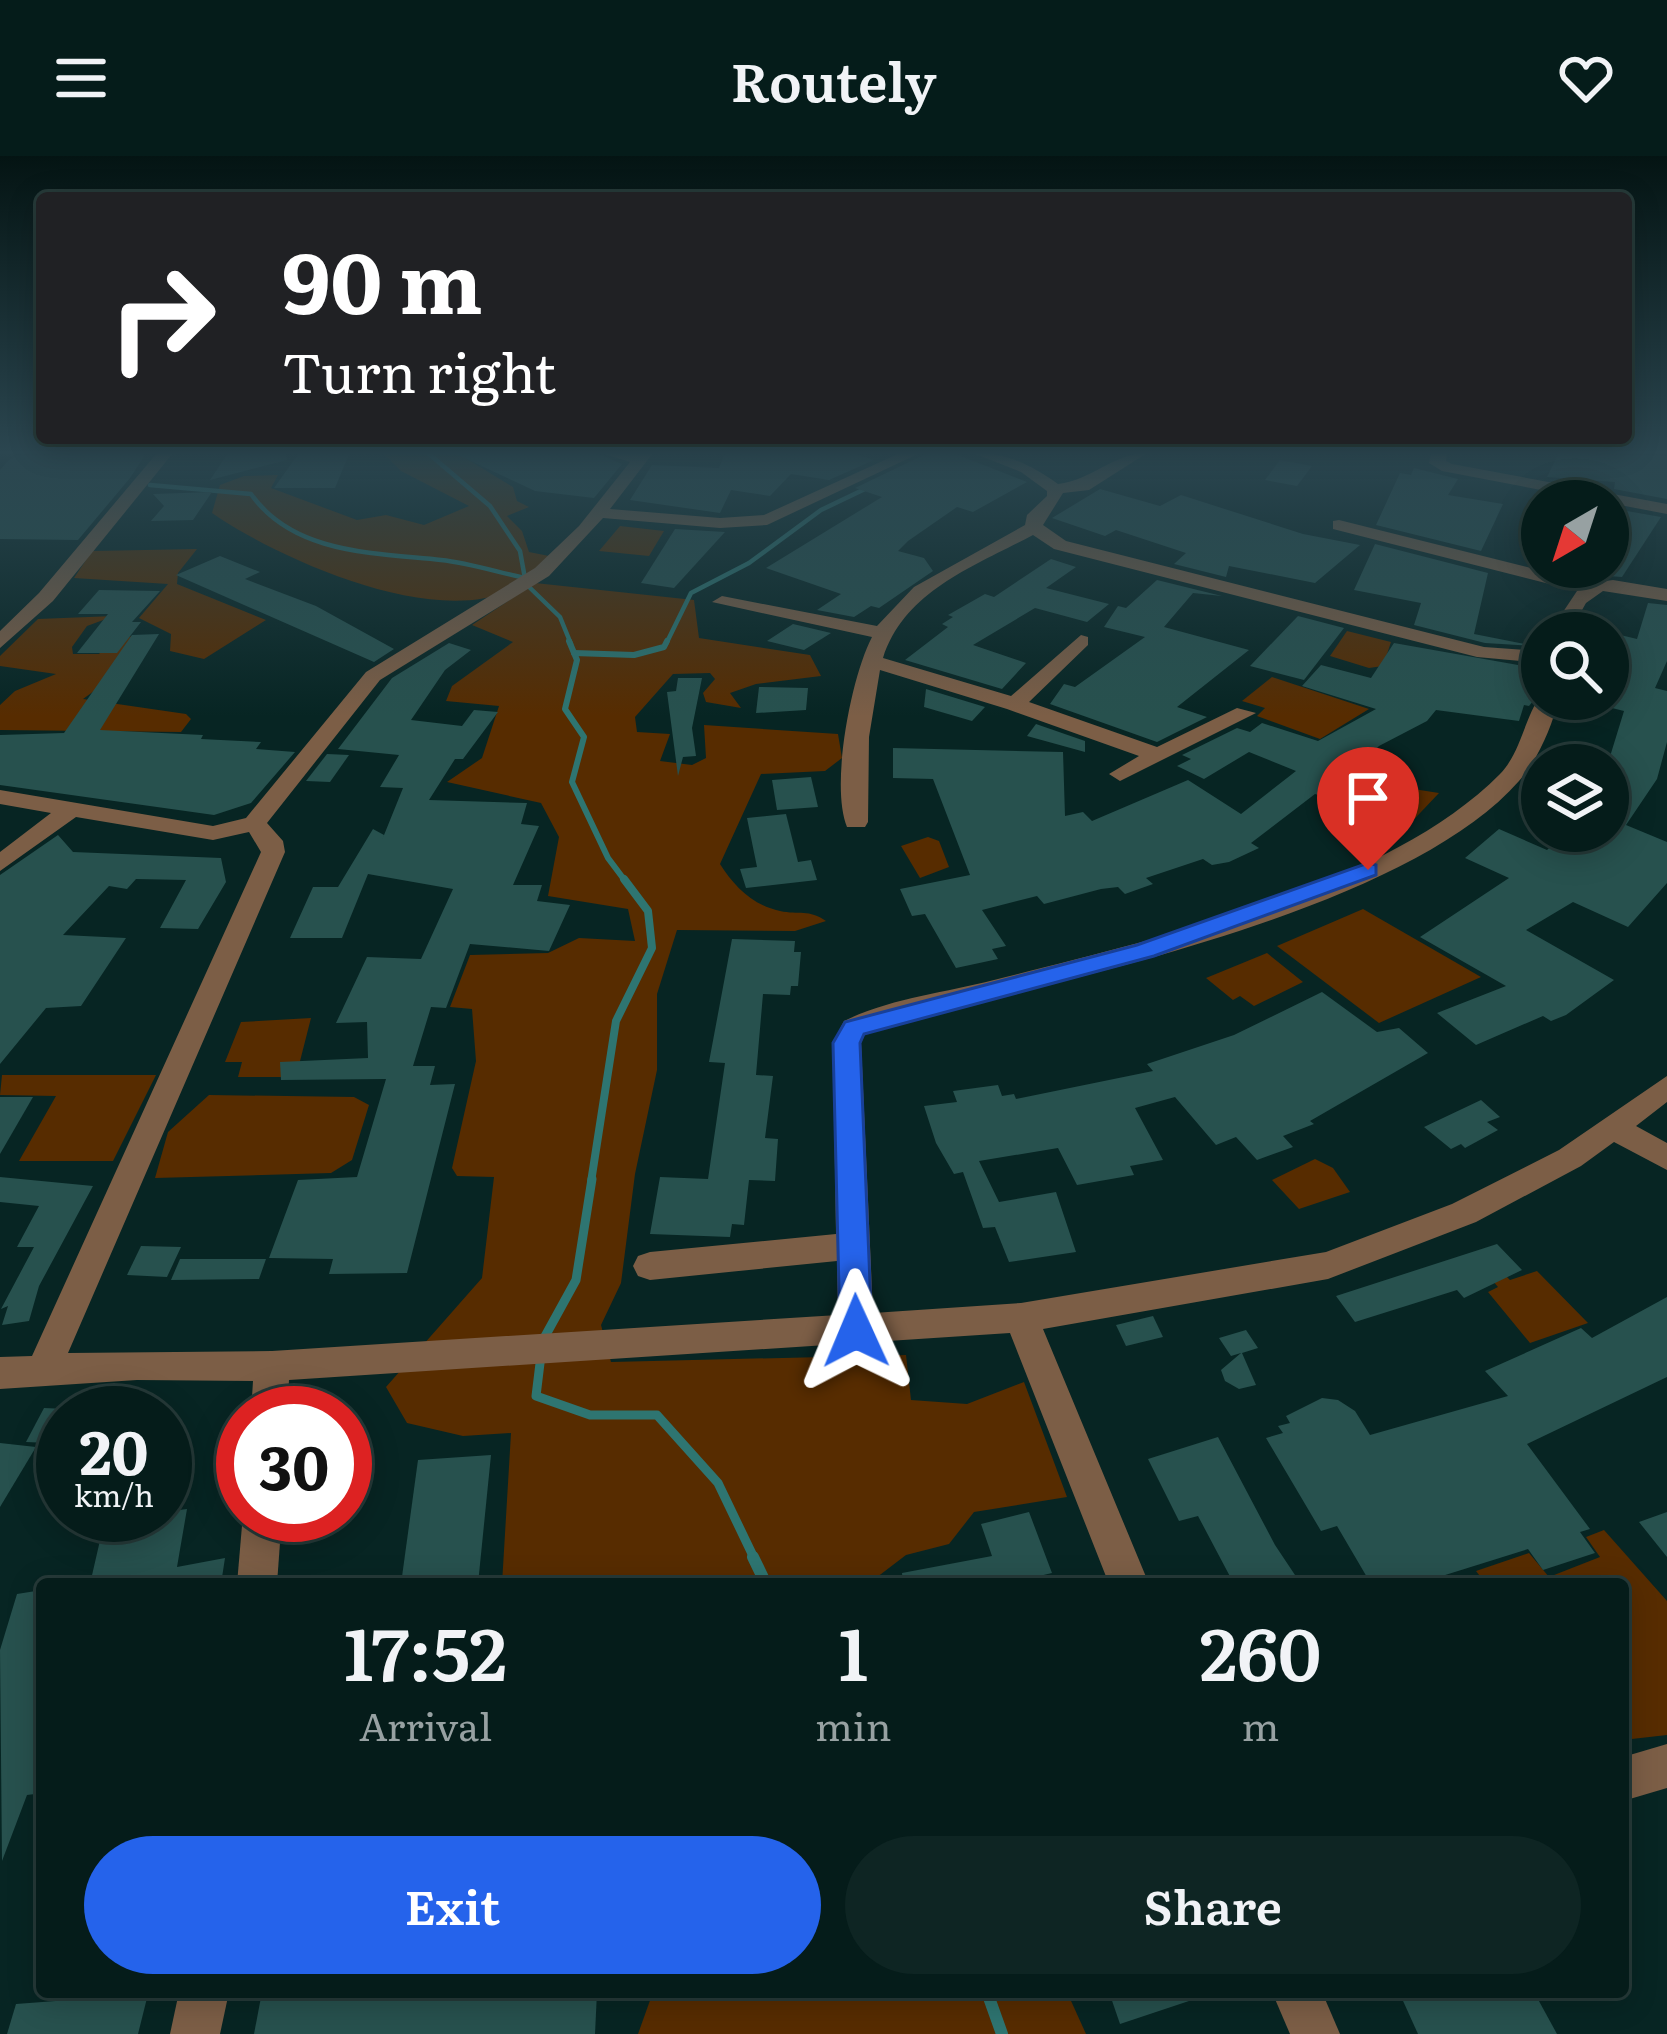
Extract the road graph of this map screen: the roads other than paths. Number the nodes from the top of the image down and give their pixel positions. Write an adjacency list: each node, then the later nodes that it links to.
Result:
1 (93, 541): 13 (street)
2 (573, 541): 24 (street)
3 (1010, 541): 11 (street)
4 (1054, 541): 14 (street)
5 (1399, 541): 6 (street)
6 (1521, 571)
7 (1588, 588): 8 (street); 10 (street)
8 (1667, 595)
9 (722, 602): 11 (street)
10 (1569, 612)
11 (883, 633): 15 (street)
12 (1081, 641): 16 (street)
13 (0, 642)
14 (1521, 656)
15 (874, 662): 16 (street); 23 (street)
16 (1015, 704): 19 (street)
17 (1245, 713): 19 (street)
18 (1539, 720): 29 (street)
19 (1160, 755): 20 (street)
20 (1120, 774)
21 (0, 797): 22 (street)
22 (70, 810): 24 (street); 25 (street)
23 (856, 822)
24 (254, 823): 35 (street)
25 (0, 864)
26 (1667, 1087): 27 (street)
27 (1613, 1127): 28 (street); 31 (street)
28 (1667, 1158)
29 (855, 1246): 30 (street); 32 (street)
30 (650, 1266)
31 (1021, 1318): 32 (street); 39 (street)
32 (856, 1331): 33 (street)
33 (272, 1366): 35 (street); 36 (street)
34 (0, 1373): 35 (street)
35 (42, 1373)
36 (271, 1386)
37 (260, 1542): 38 (street)
38 (257, 1578)
39 (1127, 1578)
40 (1667, 1766): 41 (street)
41 (1629, 1777)
42 (203, 1998): 44 (street)
43 (1300, 1998): 45 (street)
44 (195, 2034)
45 (1315, 2034)

